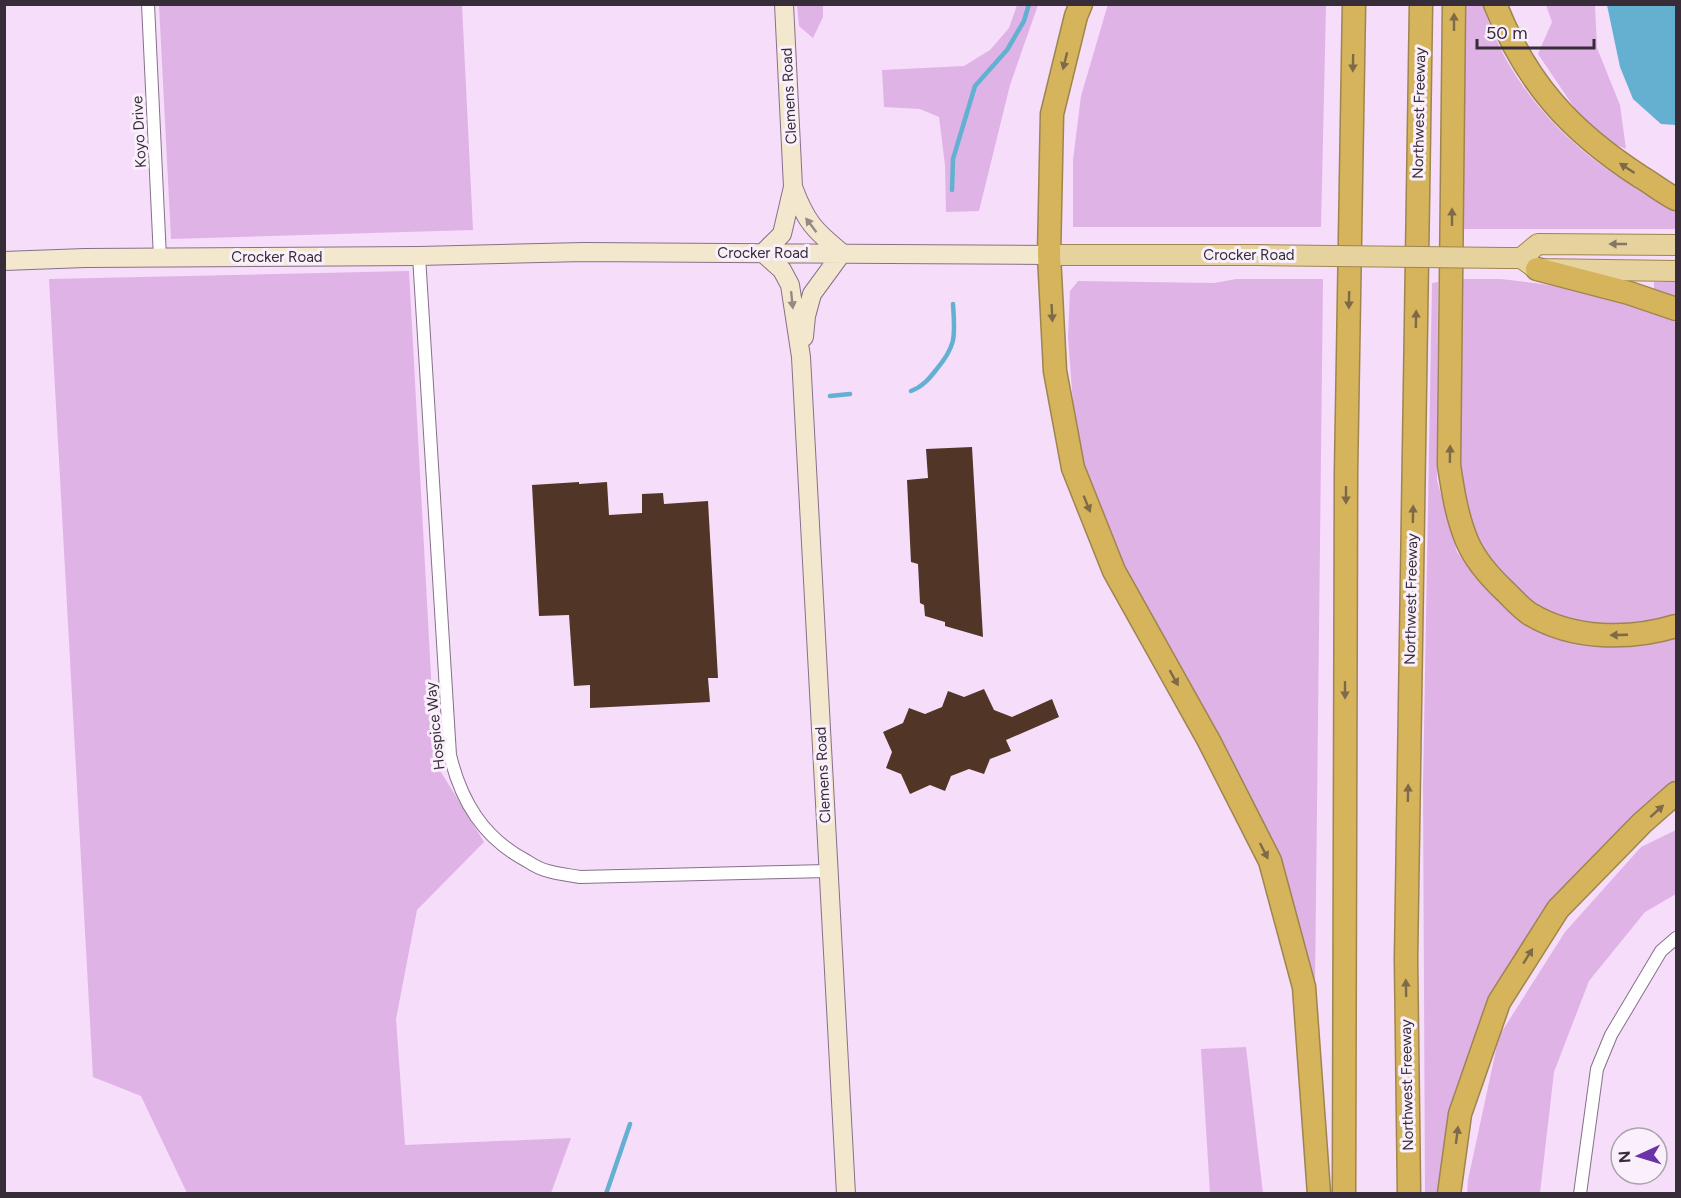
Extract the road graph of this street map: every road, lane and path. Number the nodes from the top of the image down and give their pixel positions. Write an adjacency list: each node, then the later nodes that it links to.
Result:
1 (148, 4): 15 (street, Koyo Drive)
2 (784, 4): 8 (street, Clemens Road)
3 (1081, 4): 13 (highway, one-way to 13)
4 (1354, 4): 27 (highway, one-way to 27)
5 (1421, 4): 28 (highway, Northwest Freeway, one-way to 5)
6 (1454, 4): 21 (highway, one-way to 6)
7 (1495, 4): 9 (highway, one-way to 7)
8 (793, 187): 11 (street, Clemens Road); 12 (street, Clemens Road, one-way to 8)
9 (1677, 199)
10 (1677, 245): 17 (main road, Crocker Road, one-way to 17)
11 (763, 253): 12 (street, Crocker Road); 14 (street, Crocker Road); 20 (street, Clemens Road, one-way to 20)
12 (842, 253): 13 (street, Crocker Road); 20 (street, Clemens Road)
13 (1049, 255): 17 (main road, Crocker Road, bridge); 26 (highway, one-way to 26)
14 (419, 256): 15 (street, Crocker Road); 23 (street, Hospice Way)
15 (160, 258): 16 (street, Crocker Road)
16 (4, 261)
17 (1521, 262): 18 (main road, Crocker Road); 19 (highway)
18 (1677, 271)
19 (1677, 309)
20 (801, 357): 23 (street, Clemens Road)
21 (1677, 626)
22 (1677, 793): 29 (highway, one-way to 22)
23 (828, 871): 25 (street, Clemens Road)
24 (1677, 938): 30 (street)
25 (846, 1194)
26 (1319, 1194)
27 (1344, 1194)
28 (1409, 1194)
29 (1449, 1194)
30 (1580, 1194)

